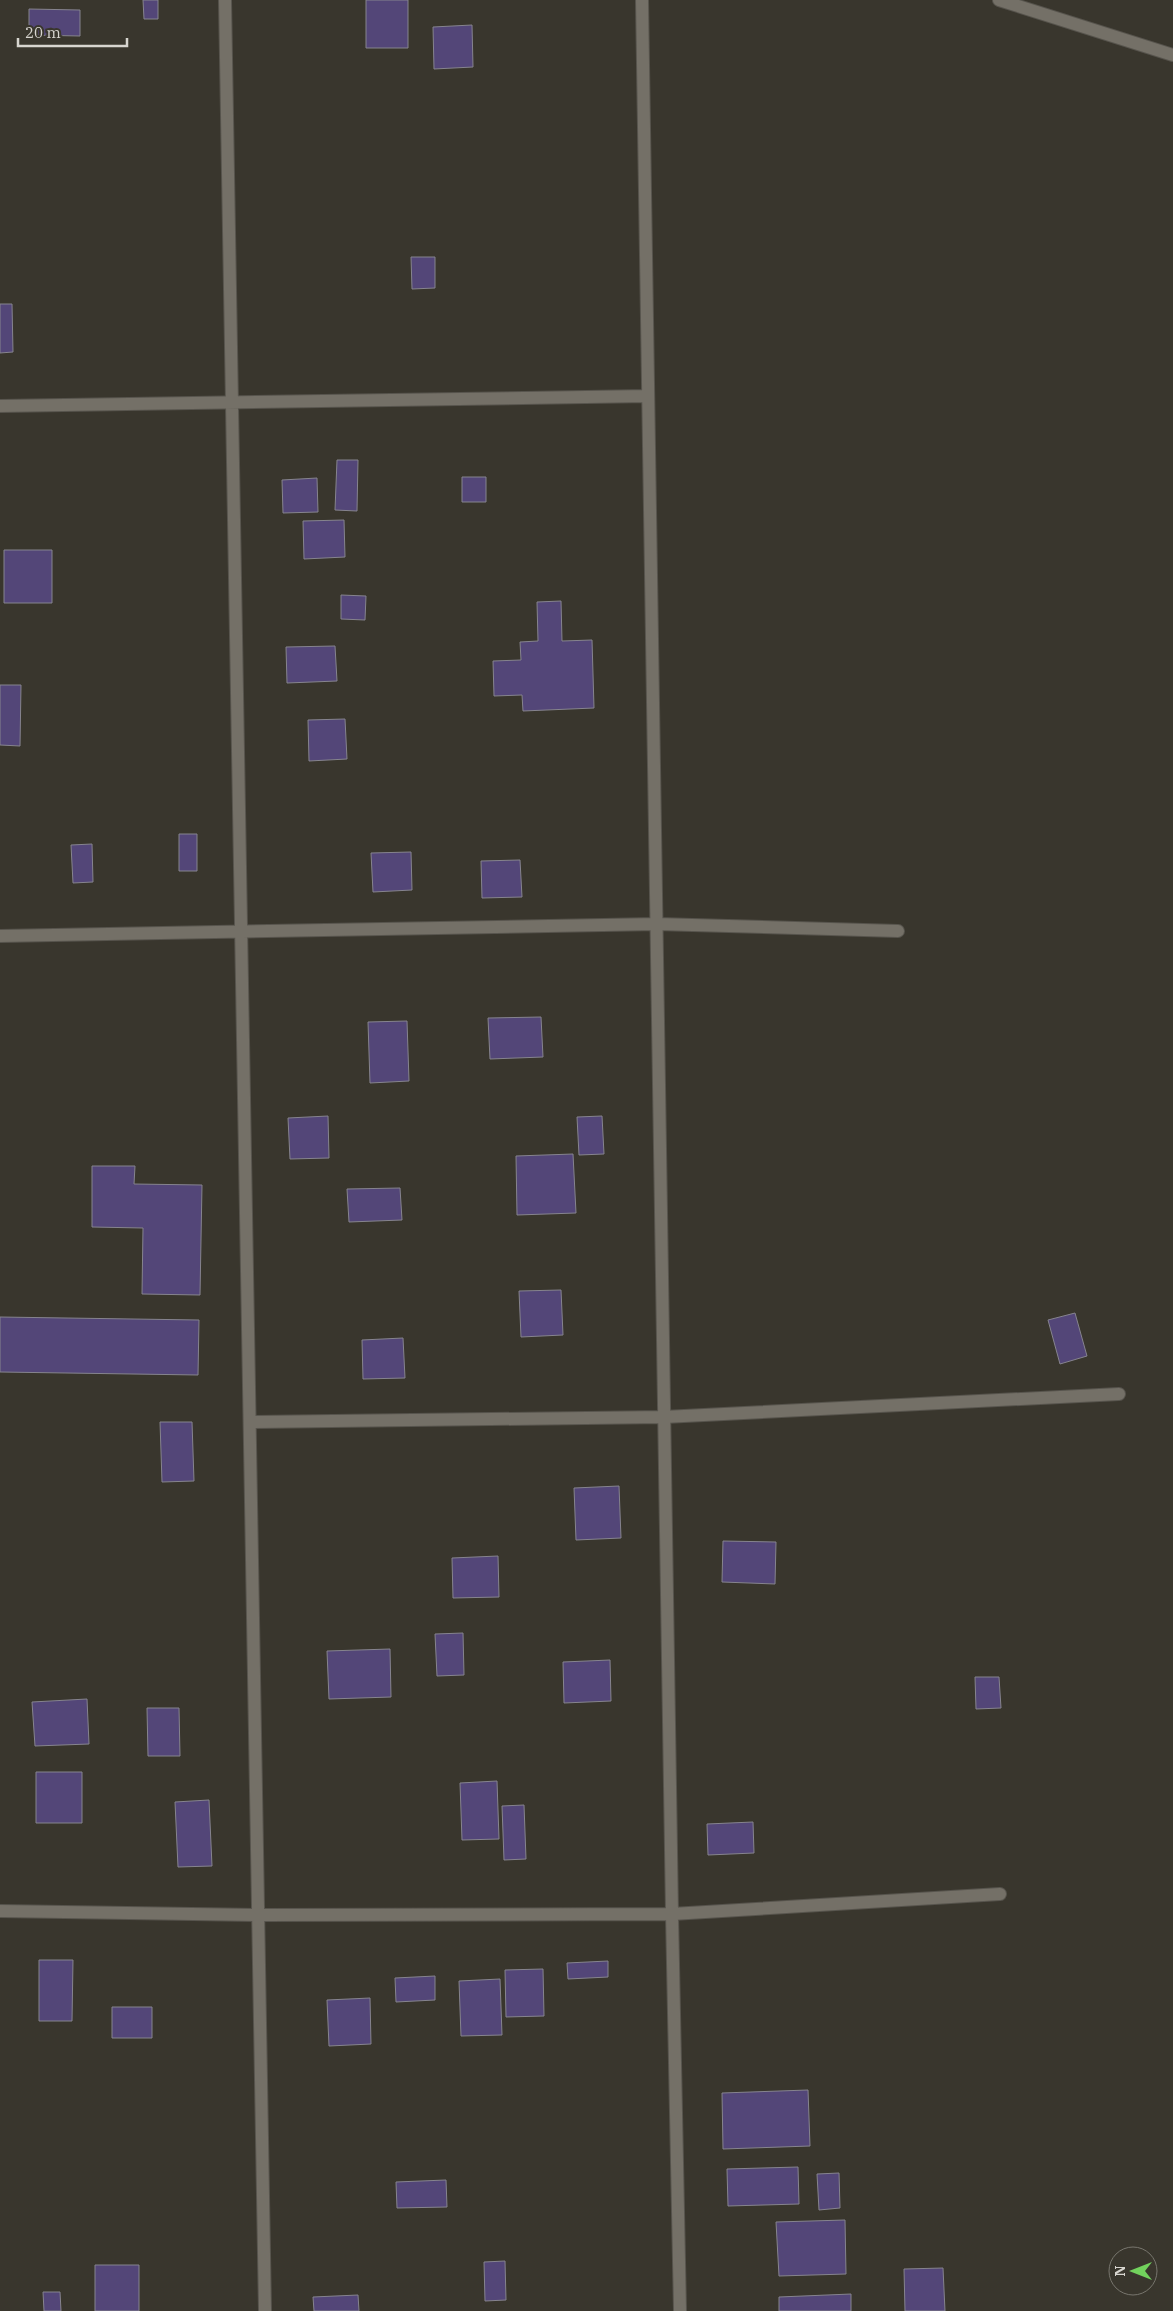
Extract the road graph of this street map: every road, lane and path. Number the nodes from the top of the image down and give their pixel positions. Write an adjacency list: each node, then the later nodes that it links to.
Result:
1 (224, 0): 7 (street)
2 (642, 0): 6 (street)
3 (999, 0): 4 (street)
4 (1030, 5): 5 (street)
5 (1173, 55)
6 (648, 396): 7 (street); 9 (street)
7 (232, 403): 8 (street); 11 (street)
8 (0, 406)
9 (656, 924): 10 (street); 11 (street); 14 (street)
10 (898, 931)
11 (241, 932): 12 (street); 15 (street)
12 (0, 936)
13 (1119, 1394): 14 (street)
14 (664, 1416): 15 (street); 18 (street)
15 (250, 1422): 19 (street)
16 (1000, 1894): 18 (street)
17 (0, 1911): 19 (street)
18 (672, 1914): 19 (street); 21 (street)
19 (259, 1915): 20 (street)
20 (265, 2311)
21 (680, 2311)

